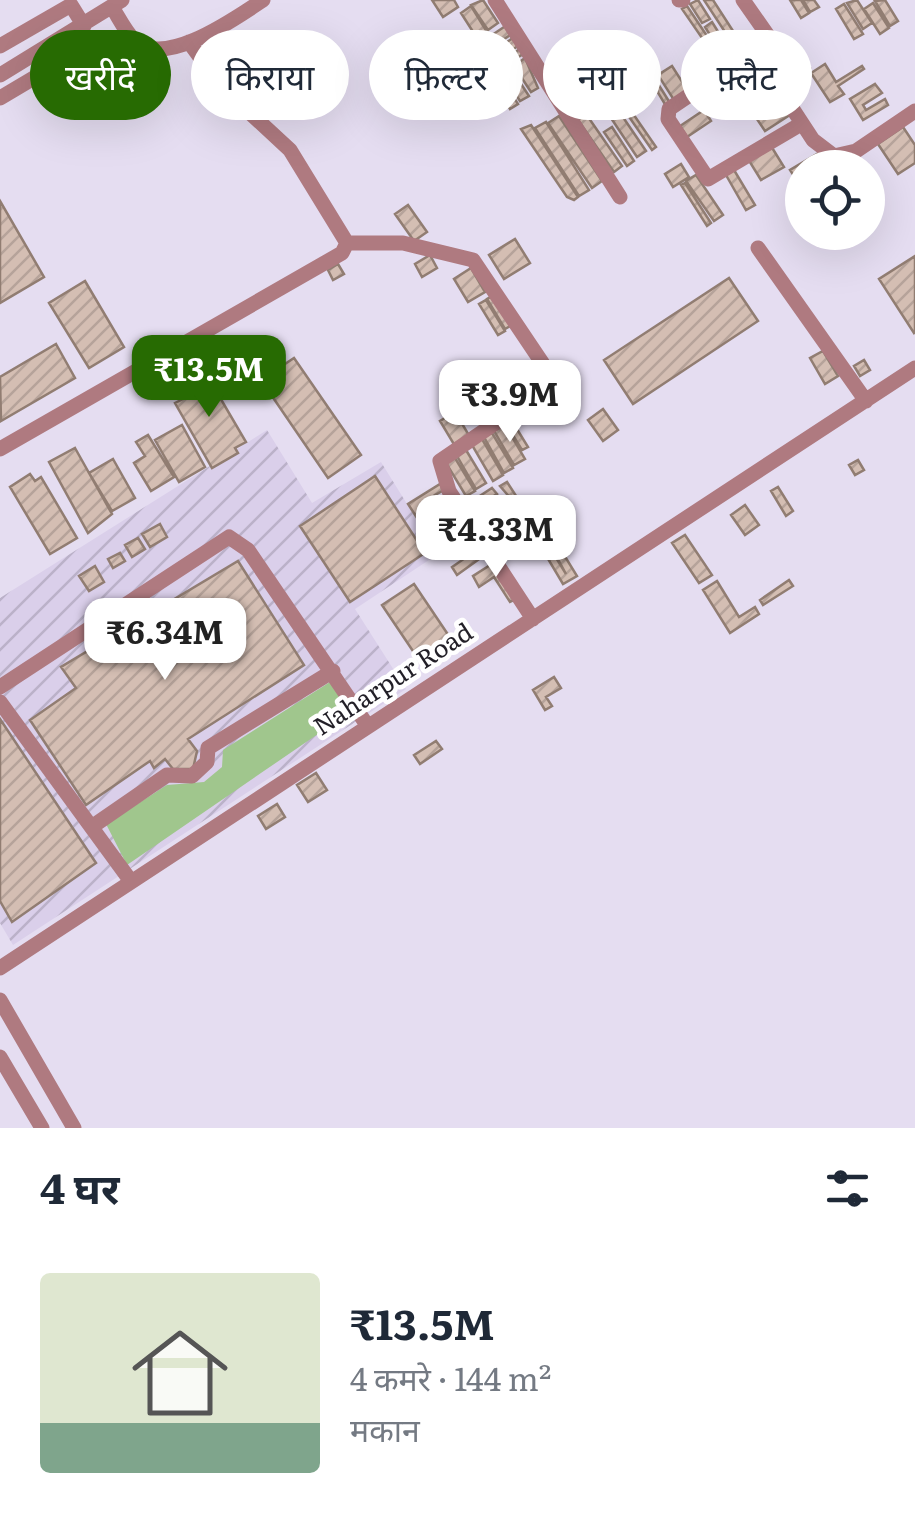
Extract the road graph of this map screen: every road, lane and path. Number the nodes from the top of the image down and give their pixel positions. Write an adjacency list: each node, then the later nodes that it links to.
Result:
1 (264, 0): 7 (street)
2 (495, 0): 17 (street)
3 (743, 0): 6 (street)
4 (117, 3): 5 (street); 7 (street)
5 (78, 30): 8 (street)
6 (765, 30)
7 (189, 42): 18 (street)
8 (0, 46)
9 (30, 58): 10 (street)
10 (0, 76)
11 (30, 80): 12 (street)
12 (0, 98)
13 (681, 105): 16 (street)
14 (915, 111): 16 (street)
15 (799, 120): 16 (street)
16 (801, 124)
17 (620, 197)
18 (347, 243): 22 (street); 23 (street)
19 (758, 248): 21 (street)
20 (915, 368): 21 (street, Naharpur Road)
21 (866, 401): 23 (street, Naharpur Road)
22 (0, 449)
23 (533, 619): 27 (street, Naharpur Road)
24 (333, 671): 25 (street); 27 (street); 28 (street)
25 (0, 686)
26 (0, 702): 28 (street)
27 (368, 724): 29 (street, Naharpur Road)
28 (92, 826): 29 (street)
29 (130, 880): 30 (street, Naharpur Road)
30 (0, 968)
31 (0, 1000): 34 (street)
32 (0, 1057): 33 (street)
33 (42, 1128)
34 (74, 1128)

